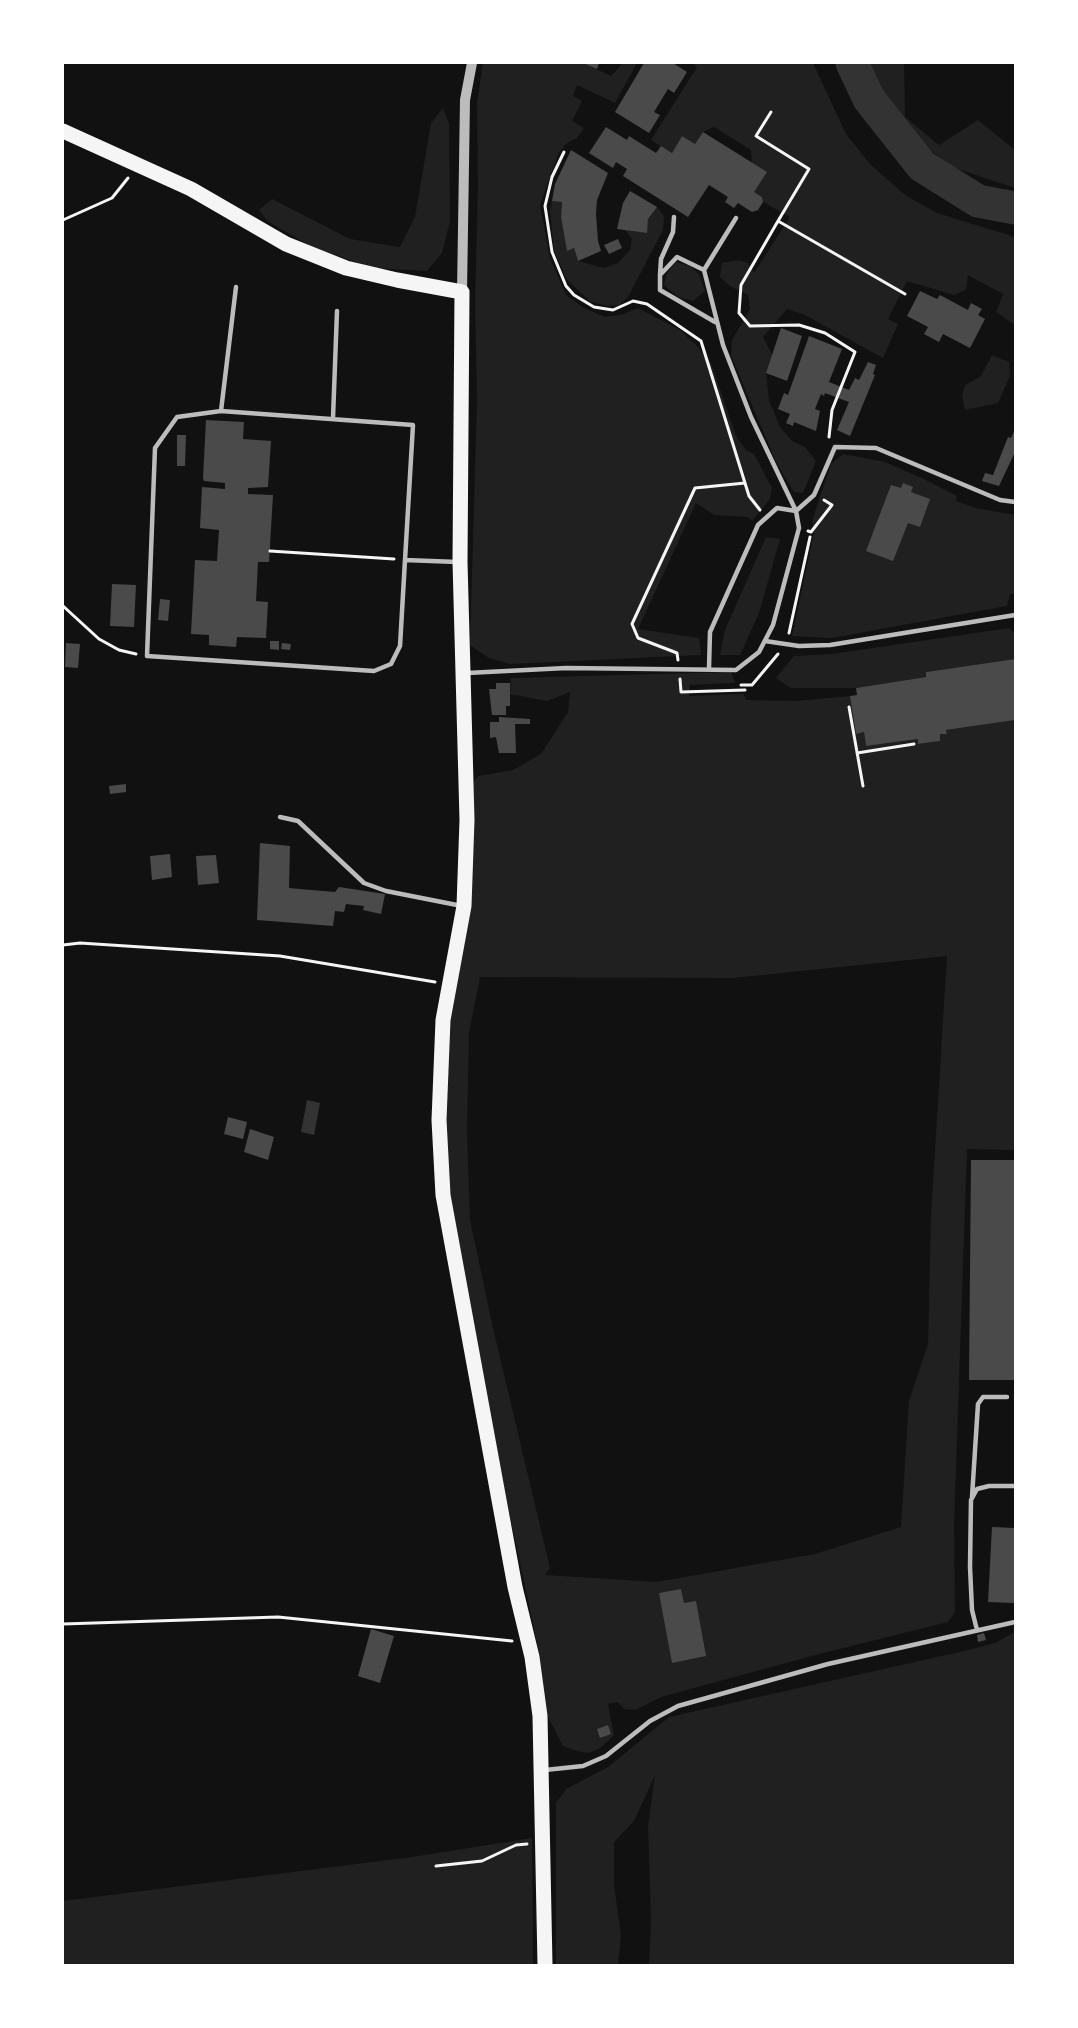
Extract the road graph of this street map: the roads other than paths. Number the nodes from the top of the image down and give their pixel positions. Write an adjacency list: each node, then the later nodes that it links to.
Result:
1 (471, 63): 8 (street)
2 (63, 132): 8 (main road)
3 (674, 217): 6 (lane)
4 (736, 218): 5 (lane)
5 (704, 270): 6 (lane); 10 (lane)
6 (660, 275): 10 (lane)
7 (236, 286): 11 (lane)
8 (462, 292): 16 (main road)
9 (337, 311): 12 (lane)
10 (716, 321): 14 (lane)
11 (221, 411): 12 (lane); 15 (lane)
12 (333, 418): 15 (lane)
13 (1015, 502): 14 (lane)
14 (796, 511): 18 (lane); 19 (lane)
15 (405, 560): 16 (lane)
16 (460, 562): 20 (main road)
17 (1015, 615): 18 (lane)
18 (765, 641): 19 (lane)
19 (708, 668): 20 (lane)
20 (463, 674): 22 (main road)
21 (280, 817): 22 (lane)
22 (464, 906): 28 (main road)
23 (1006, 1396): 25 (lane)
24 (1015, 1486): 25 (lane)
25 (971, 1500): 27 (lane)
26 (1015, 1622): 27 (lane)
27 (977, 1630): 28 (lane)
28 (542, 1770): 29 (main road)
29 (545, 1965)

